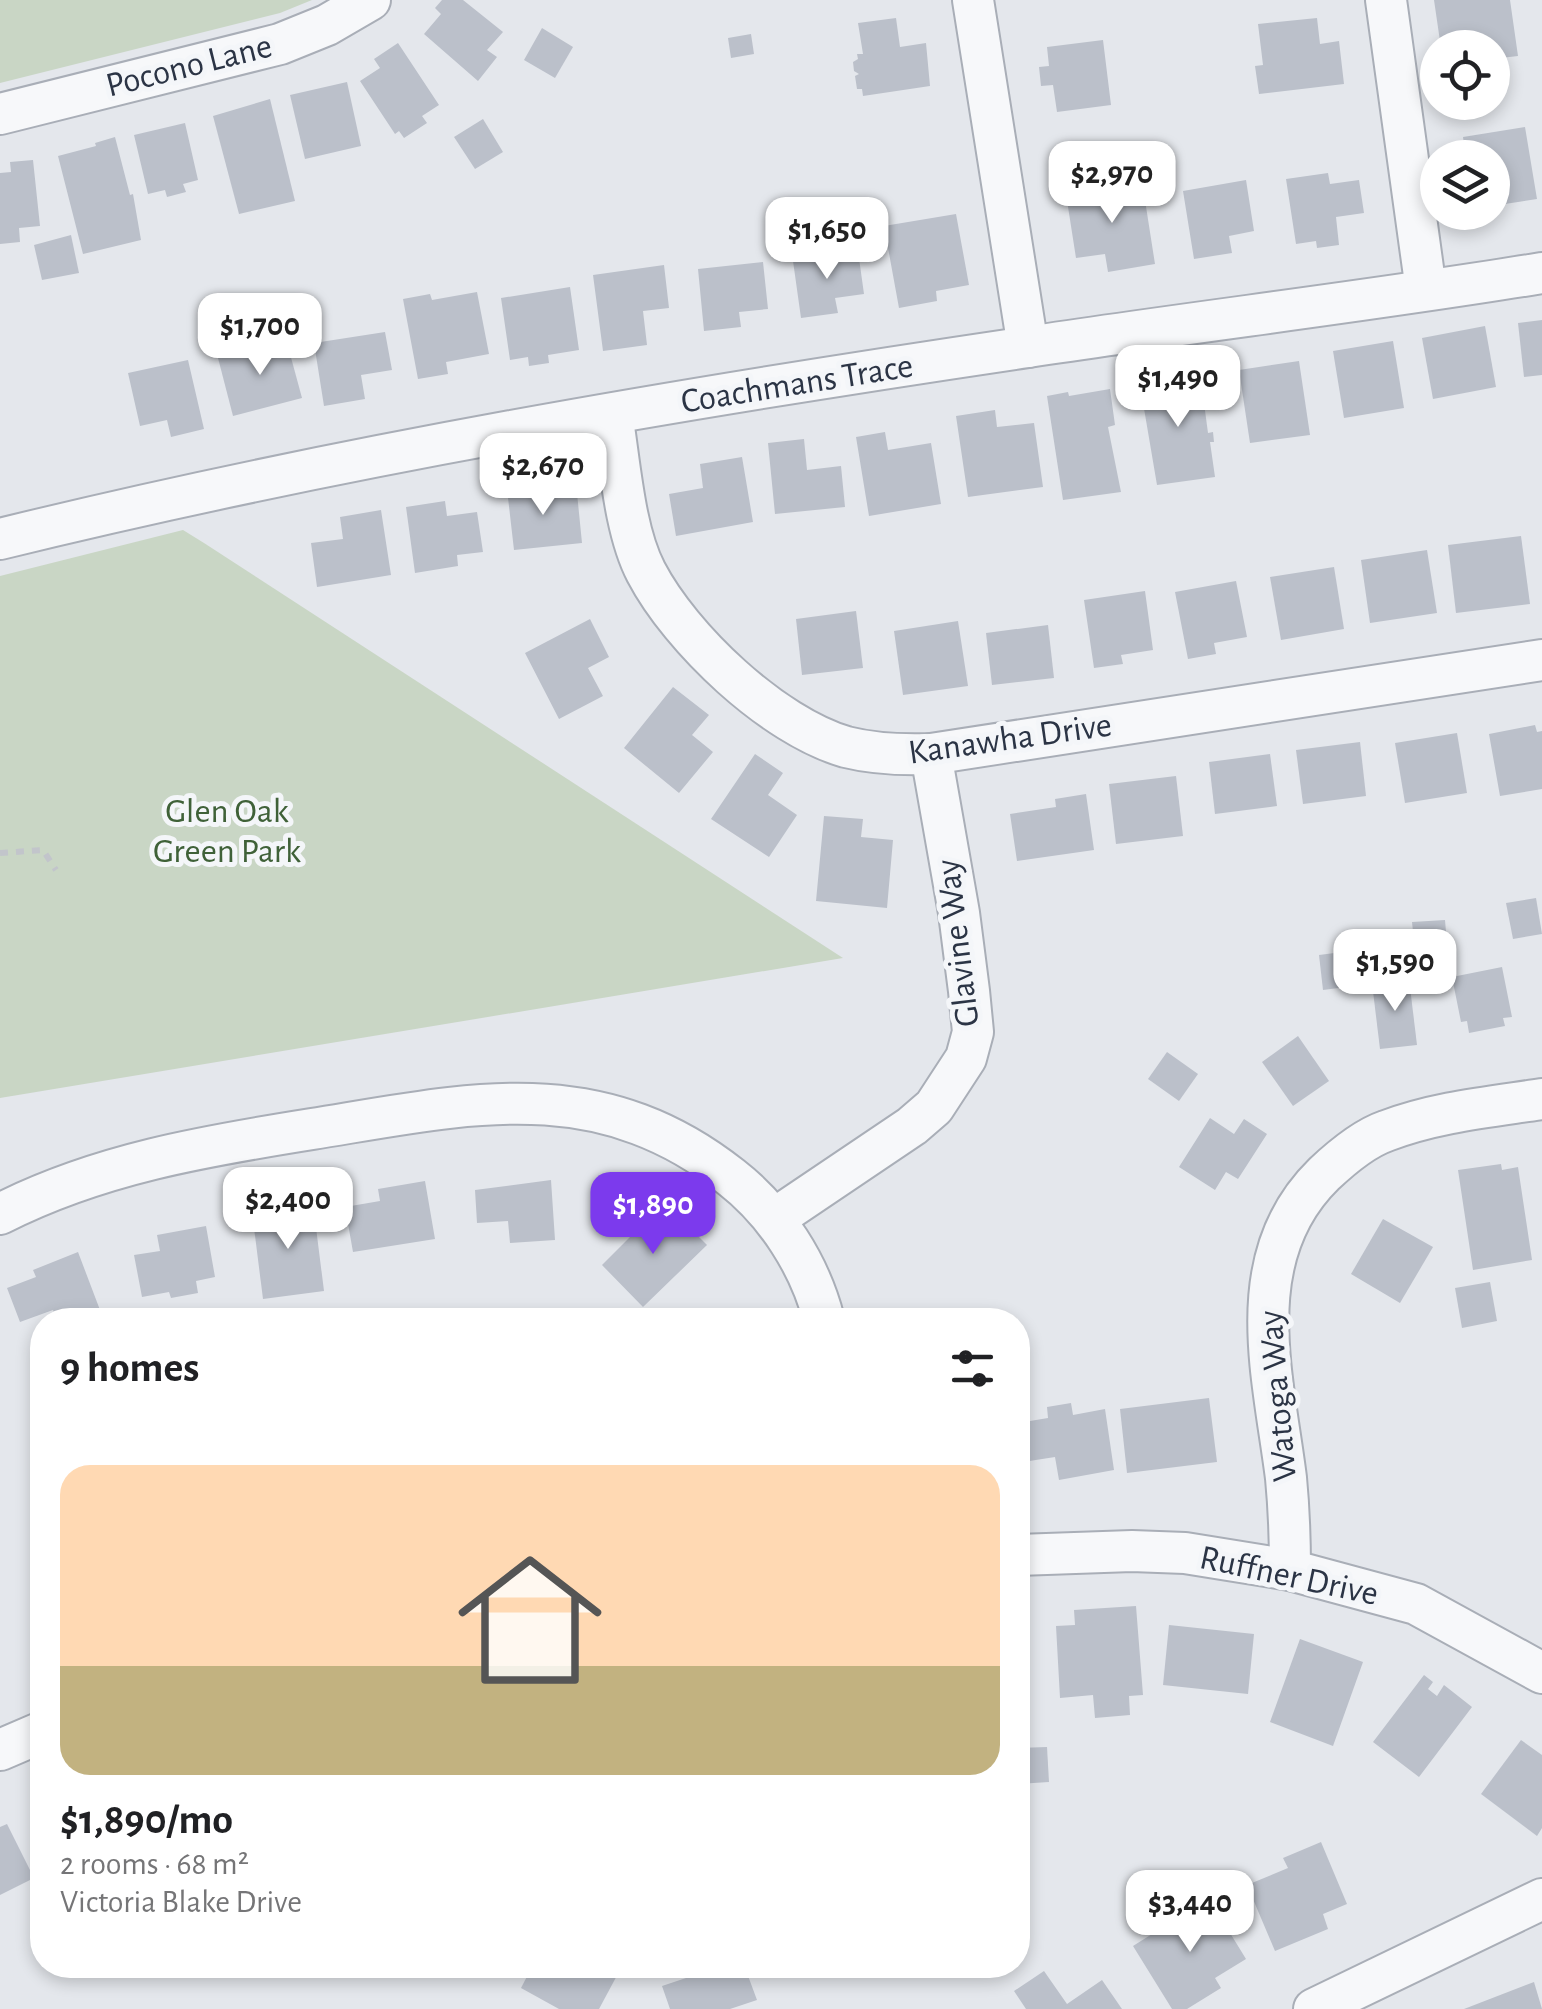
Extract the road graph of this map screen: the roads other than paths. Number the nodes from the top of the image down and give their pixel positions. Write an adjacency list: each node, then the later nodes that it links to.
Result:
1 (370, 0): 4 (street, Pocono Lane)
2 (972, 0): 7 (street)
3 (1386, 0): 6 (street)
4 (0, 114)
5 (1542, 273): 6 (street, Coachmans Trace)
6 (1426, 290): 7 (street, Coachmans Trace)
7 (1028, 346): 8 (street, Coachmans Trace)
8 (612, 414): 9 (street, Coachmans Trace); 11 (street, Kanawha Drive)
9 (0, 539)
10 (1542, 660): 11 (street, Kanawha Drive)
11 (930, 754): 14 (street, Glavine Way)
12 (1542, 1098): 17 (street, Watoga Way)
13 (0, 1214): 14 (street)
14 (774, 1219): 15 (street)
15 (819, 1308)
16 (1030, 1554): 17 (street, Ruffner Drive)
17 (1290, 1570): 18 (street, Ruffner Drive)
18 (1542, 1673)
19 (30, 1737): 20 (street)
20 (0, 1750)
21 (1542, 1898): 22 (street)
22 (1314, 2009)

